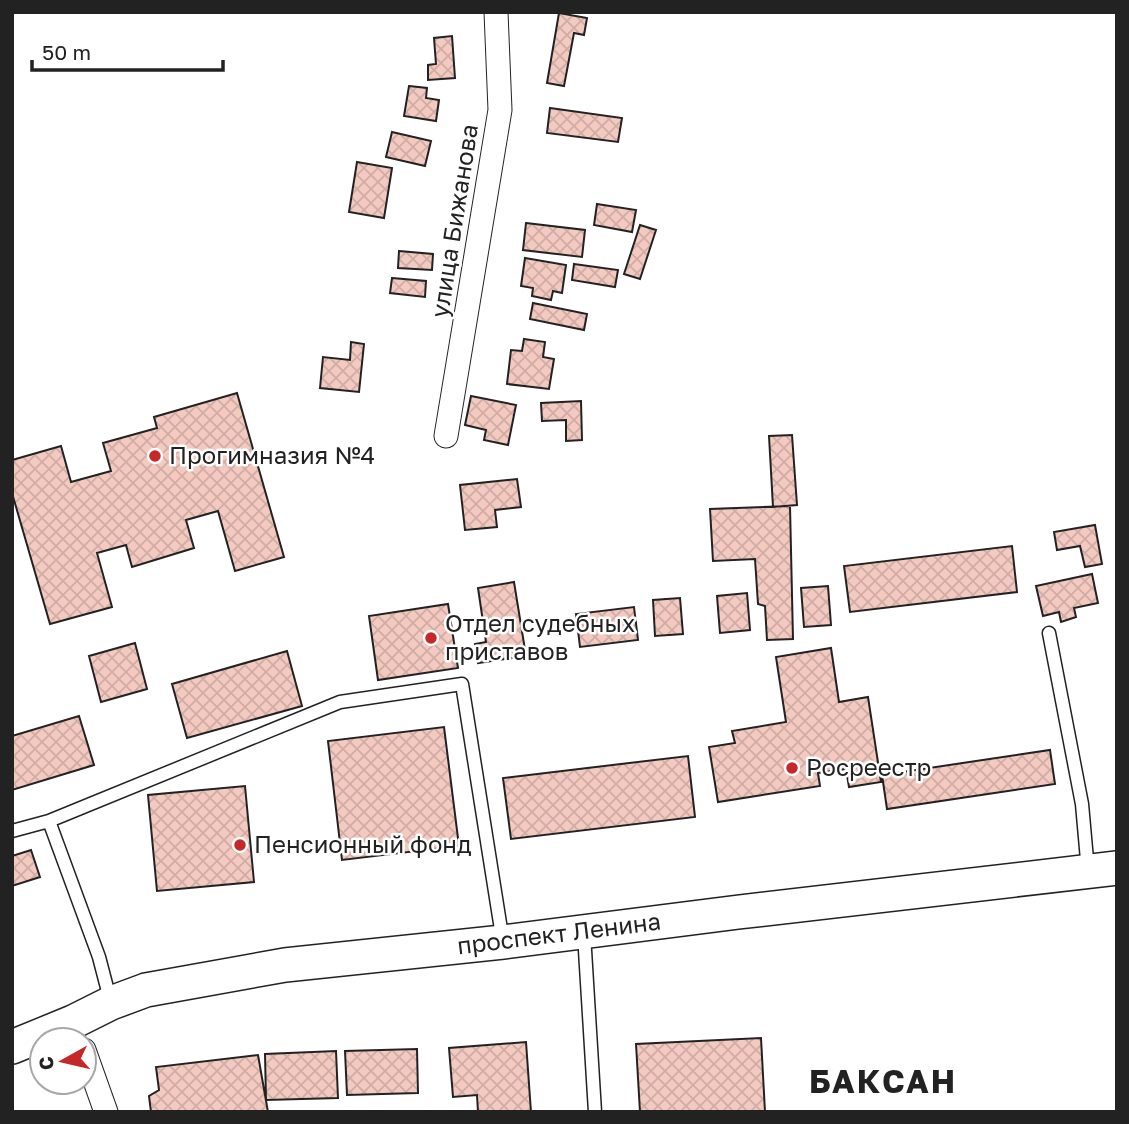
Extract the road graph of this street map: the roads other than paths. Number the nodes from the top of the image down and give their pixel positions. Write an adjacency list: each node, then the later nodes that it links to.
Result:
1 (496, 12): 2 (street, улица Бижанова)
2 (446, 436)
3 (1049, 633): 6 (lane)
4 (49, 821): 5 (lane); 8 (lane); 9 (lane)
5 (12, 831)
6 (1102, 869): 7 (main road, проспект Ленина)
7 (584, 931): 8 (main road, проспект Ленина); 13 (lane)
8 (503, 942): 9 (main road, проспект Ленина)
9 (111, 1003): 10 (main road, проспект Ленина)
10 (89, 1026)
11 (98, 1090): 12 (street)
12 (106, 1112)
13 (595, 1112)

